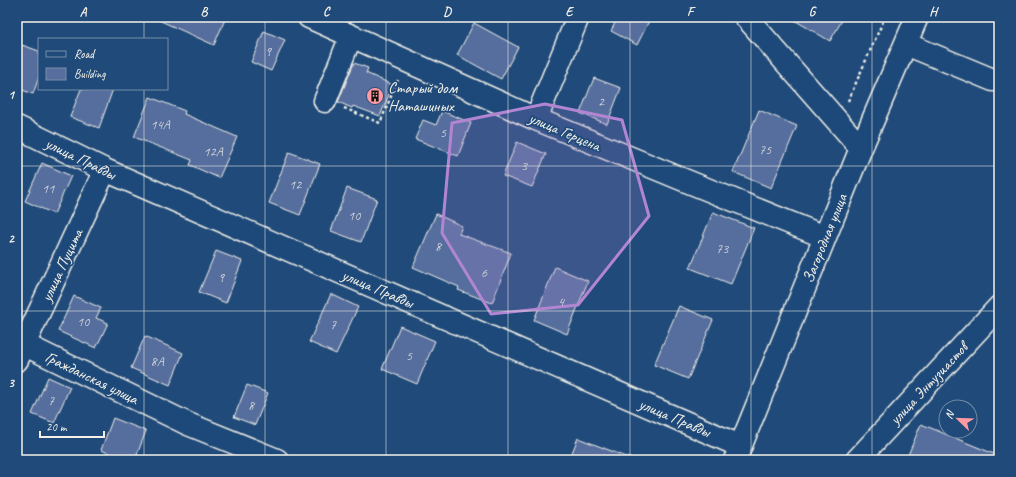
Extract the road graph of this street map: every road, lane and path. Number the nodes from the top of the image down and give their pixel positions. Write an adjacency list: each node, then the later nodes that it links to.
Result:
1 (309, 17): 6 (street, улица Герцена)
2 (578, 17): 11 (street)
3 (746, 17): 12 (street)
4 (885, 17): 12 (path)
5 (917, 17): 7 (street, Загородная улица)
6 (351, 36): 10 (street); 11 (street, улица Герцена)
7 (906, 44): 9 (street); 14 (street, Загородная улица)
8 (399, 78): 10 (path)
9 (993, 80)
10 (325, 101)
11 (536, 119): 16 (street, улица Герцена)
12 (838, 122): 14 (street)
13 (17, 127): 15 (street, улица Правды)
14 (861, 148): 16 (street, Загородная улица)
15 (105, 170): 18 (street, улица Пуцита); 19 (street, улица Правды)
16 (825, 237): 19 (street, Загородная улица)
17 (999, 307): 21 (street, улица Энтузиастов)
18 (19, 349): 20 (street, Гражданская улица)
19 (737, 453)
20 (277, 460)
21 (857, 460)

